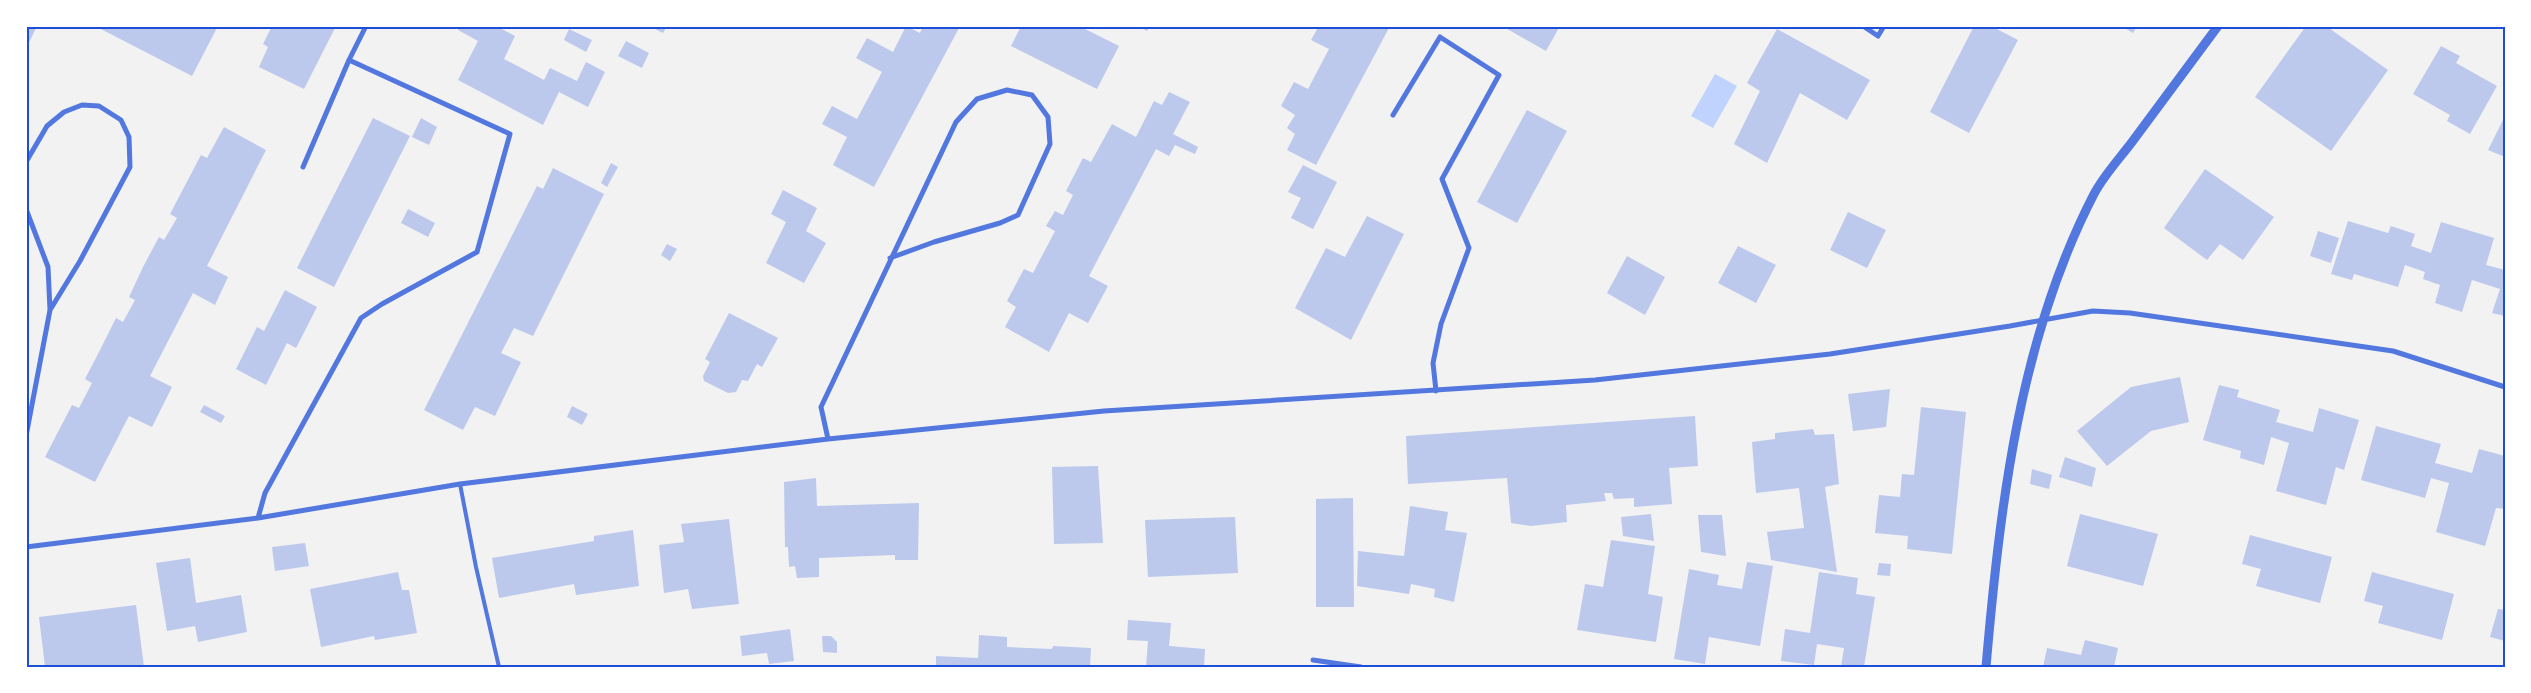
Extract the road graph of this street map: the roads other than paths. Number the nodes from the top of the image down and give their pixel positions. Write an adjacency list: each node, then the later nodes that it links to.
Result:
1 (366, 26): 5 (street)
2 (1863, 26): 3 (street)
3 (1884, 26)
4 (2218, 26): 12 (street)
5 (349, 60): 8 (street); 18 (street)
6 (1393, 115): 14 (street)
7 (26, 162): 11 (street)
8 (303, 167)
9 (26, 209): 11 (street)
10 (890, 258): 10 (street); 16 (street)
11 (50, 310): 15 (street)
12 (2044, 318): 13 (street); 14 (street); 23 (street)
13 (2505, 387)
14 (1436, 391): 16 (street)
15 (26, 436)
16 (828, 439): 17 (street)
17 (460, 484): 18 (street); 21 (lane)
18 (258, 518): 19 (street)
19 (26, 548)
20 (1313, 660): 22 (street)
21 (499, 667)
22 (1361, 667)
23 (1986, 667)

